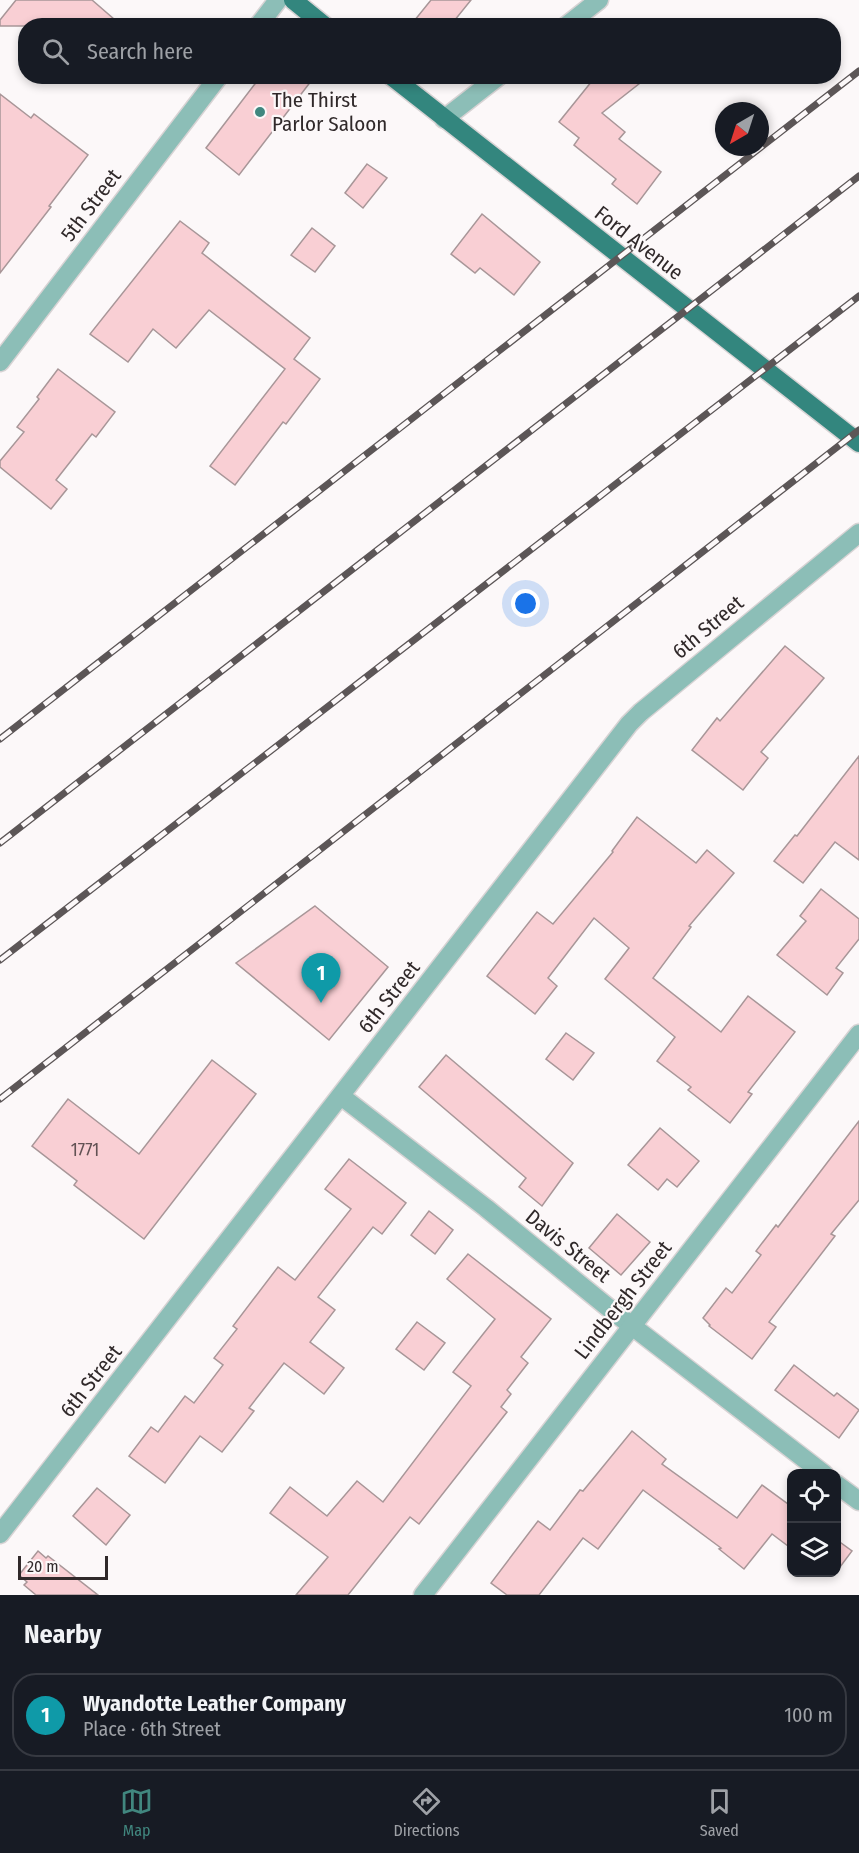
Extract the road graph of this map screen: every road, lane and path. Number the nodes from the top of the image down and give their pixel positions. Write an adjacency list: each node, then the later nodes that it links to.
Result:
1 (278, 0): 4 (street)
2 (293, 0): 5 (main road)
3 (599, 0): 6 (street)
4 (264, 18)
5 (315, 18)
6 (576, 18)
7 (213, 84): 11 (street, 5th Street)
8 (401, 84): 10 (main road, Ford Avenue)
9 (490, 84): 10 (street)
10 (444, 119): 12 (main road, Ford Avenue)
11 (0, 362)
12 (859, 444)
13 (859, 533): 15 (street, 6th Street)
14 (859, 1034): 16 (street, Lindbergh Street)
15 (341, 1096): 16 (street, Davis Street); 20 (street, 6th Street)
16 (631, 1326): 17 (street, Davis Street); 21 (street, Lindbergh Street)
17 (819, 1469)
18 (841, 1487): 19 (street)
19 (859, 1502)
20 (0, 1534)
21 (423, 1595)

